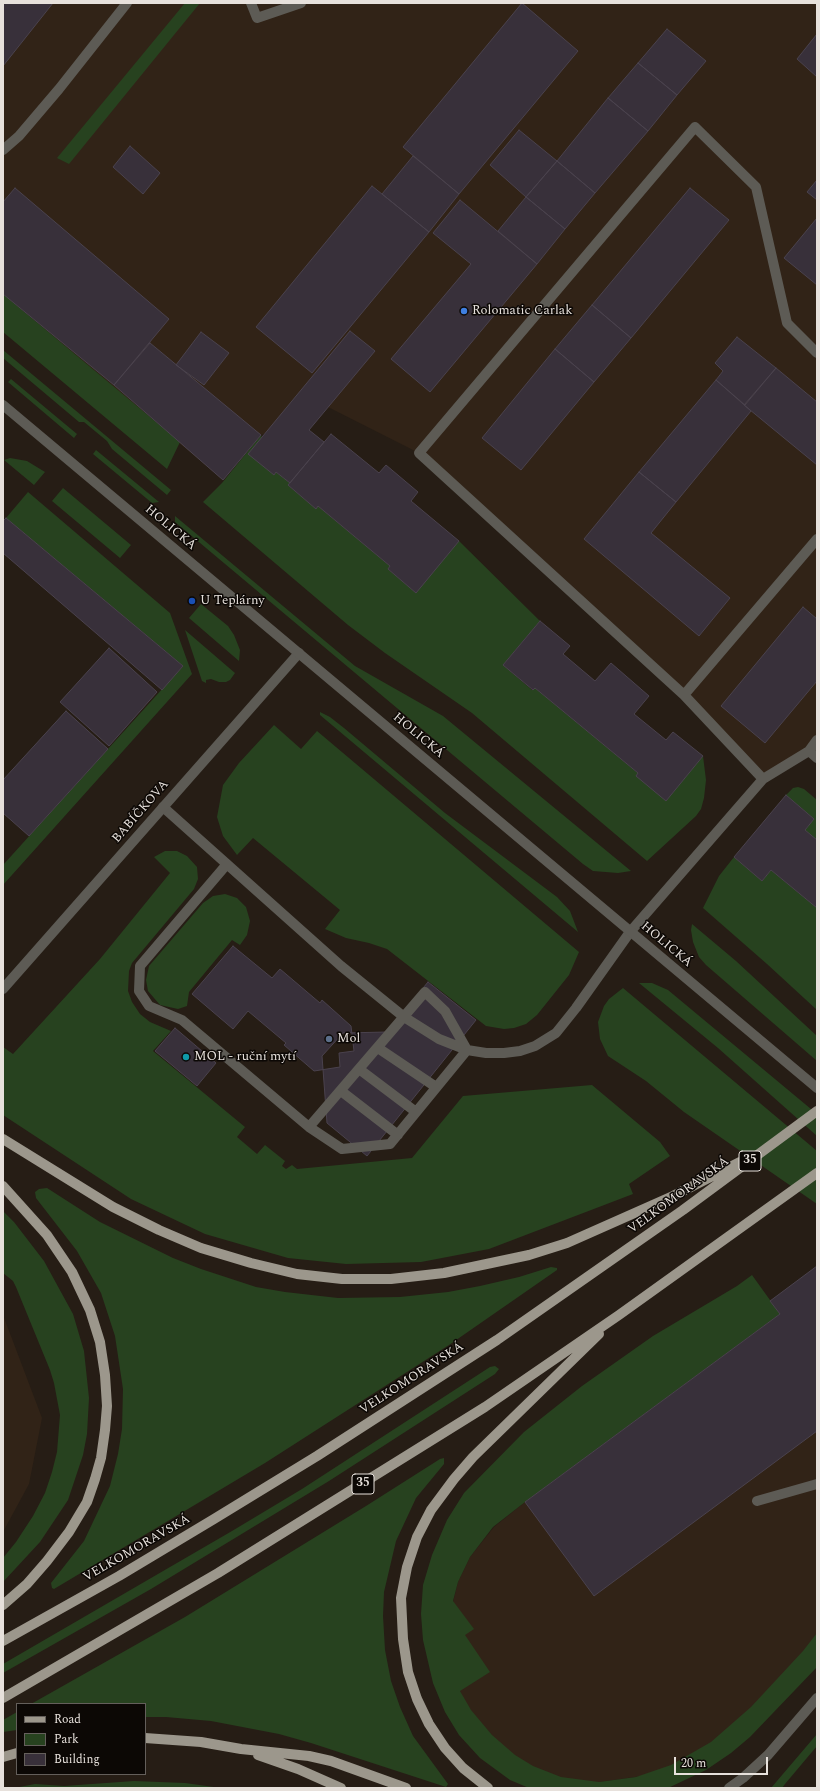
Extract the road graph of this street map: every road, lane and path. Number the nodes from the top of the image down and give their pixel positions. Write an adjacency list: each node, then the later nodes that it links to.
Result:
1 (127, 3): 4 (street)
2 (251, 3): 3 (street)
3 (301, 3)
4 (3, 150)
5 (817, 353): 9 (street)
6 (3, 405): 8 (street, HOLICKÁ)
7 (817, 539): 9 (street)
8 (299, 653): 14 (street, BABÍČKOVA); 16 (street, HOLICKÁ)
9 (684, 695): 13 (street)
10 (817, 740): 11 (street)
11 (808, 751): 12 (street); 13 (street)
12 (817, 758)
13 (763, 779): 16 (street)
14 (164, 807): 15 (street); 17 (street, BABÍČKOVA)
15 (227, 864): 18 (street); 27 (street)
16 (630, 932): 20 (street); 23 (street, HOLICKÁ)
17 (3, 989)
18 (404, 1018): 19 (street); 20 (street); 20 (street)
19 (378, 1048): 21 (street); 22 (street)
20 (467, 1050): 22 (street)
21 (359, 1069): 24 (street); 26 (street)
22 (436, 1087): 26 (street)
23 (817, 1088)
24 (341, 1090): 27 (street); 28 (street)
25 (817, 1111): 30 (main road, VELKOMORAVSKÁ / 35)
26 (416, 1112): 28 (street)
27 (309, 1127): 28 (street)
28 (398, 1134)
29 (3, 1139): 30 (main road)
30 (767, 1148): 37 (main road, VELKOMORAVSKÁ / 35)
31 (817, 1173): 33 (main road, 35)
32 (3, 1186): 36 (main road)
33 (619, 1315): 38 (main road, 35); 46 (main road)
34 (817, 1484): 35 (street)
35 (757, 1501)
36 (3, 1605)
37 (3, 1641)
38 (3, 1698)
39 (817, 1698): 47 (street)
40 (146, 1738): 41 (main road)
41 (241, 1749): 44 (main road); 45 (main road)
42 (16, 1753): 43 (main road)
43 (3, 1756)
44 (341, 1788)
45 (406, 1788)
46 (488, 1788)
47 (728, 1788)

